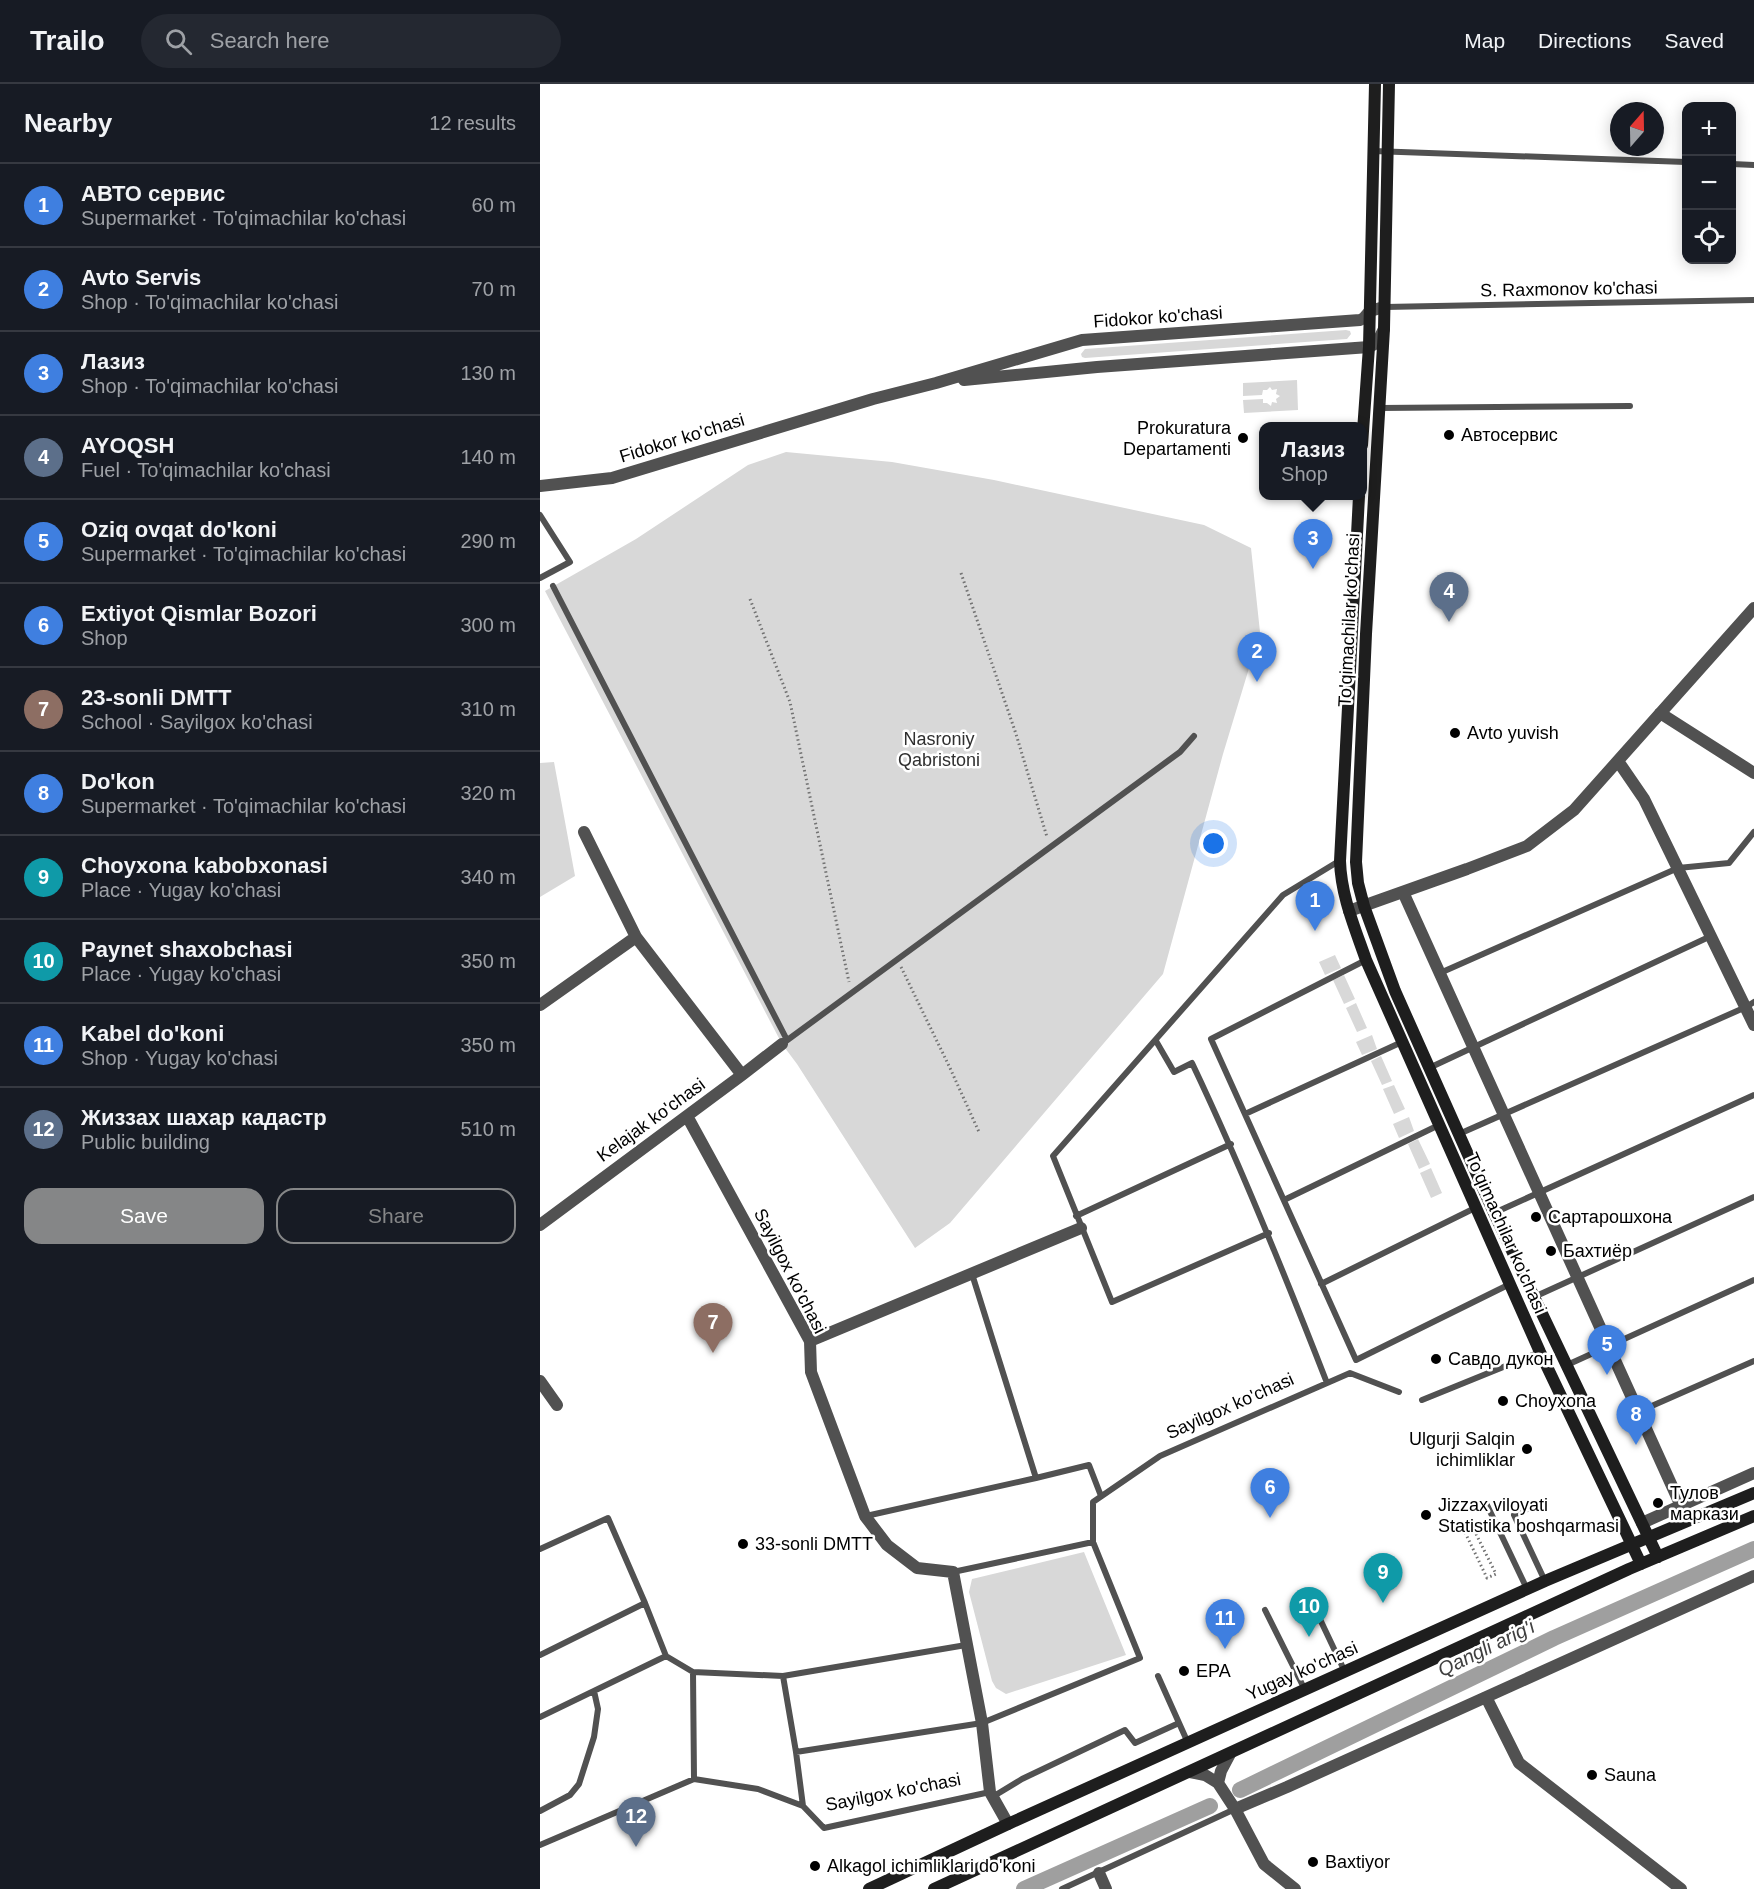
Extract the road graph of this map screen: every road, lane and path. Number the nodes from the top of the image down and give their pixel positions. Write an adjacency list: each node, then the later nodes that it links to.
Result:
1 (1375, 84): 3 (main road)
2 (1389, 84): 4 (main road, To'qimachilar ko'chasi)
3 (1374, 152): 4 (lane); 10 (main road)
4 (1387, 152): 5 (lane); 9 (main road, To'qimachilar ko'chasi)
5 (1682, 162)
6 (1736, 164): 7 (lane)
7 (1754, 165)
8 (1754, 300): 9 (lane, S. Raxmonov ko'chasi)
9 (1384, 308): 10 (street, Fidokor ko'chasi); 11 (main road, To'qimachilar ko'chasi)
10 (1370, 311): 12 (main road); 13 (street, Fidokor ko'chasi)
11 (1384, 329): 12 (street); 15 (main road, To'qimachilar ko'chasi)
12 (1369, 347): 13 (street, Fidokor ko'chasi); 16 (main road)
13 (936, 383): 17 (street, Fidokor ko'chasi)
14 (1630, 406): 15 (lane)
15 (1380, 408): 35 (main road, To'qimachilar ko'chasi)
16 (1364, 422)
17 (540, 486)
18 (1359, 500): 32 (main road, To'qimachilar ko'chasi)
19 (540, 515): 21 (lane)
20 (961, 573): 31 (path)
21 (540, 578)
22 (553, 586): 47 (lane)
23 (750, 599): 42 (path)
24 (1754, 608): 25 (street)
25 (1660, 713): 27 (street); 28 (street)
26 (1194, 736): 31 (lane)
27 (1618, 760): 33 (street); 34 (street)
28 (1754, 773)
29 (584, 832): 38 (street)
30 (1754, 832): 33 (lane)
31 (1050, 847): 39 (lane)
32 (1340, 861): 36 (main road, To'qimachilar ko'chasi); 46 (lane)
33 (1678, 868): 37 (street); 41 (lane)
34 (1403, 892): 35 (street); 41 (street)
35 (1364, 906): 36 (street); 50 (main road, To'qimachilar ko'chasi)
36 (1349, 911): 40 (main road, To'qimachilar ko'chasi)
37 (1711, 936): 43 (street); 49 (lane)
38 (636, 937): 44 (street); 51 (street)
39 (898, 960): 42 (lane); 57 (path)
40 (1366, 960): 48 (main road, To'qimachilar ko'chasi); 53 (lane)
41 (1440, 973): 49 (street)
42 (852, 993): 47 (lane)
43 (1750, 1004): 45 (street); 54 (lane)
44 (540, 1005)
45 (1754, 1025)
46 (1155, 1041): 59 (lane); 65 (lane)
47 (785, 1042): 51 (street, Kelajak ko'chasi)
48 (1402, 1042): 53 (lane); 56 (main road, To'qimachilar ko'chasi)
49 (1473, 1047): 50 (lane); 54 (street)
50 (1429, 1068): 58 (main road, To'qimachilar ko'chasi)
51 (742, 1076): 55 (street, Kelajak ko'chasi)
52 (1754, 1095): 60 (lane)
53 (1245, 1114): 62 (lane)
54 (1504, 1114): 58 (lane); 60 (street)
55 (687, 1116): 66 (street, Kelajak ko'chasi); 75 (street, Sayilgox ko'chasi)
56 (1439, 1125): 62 (lane); 63 (main road, To'qimachilar ko'chasi)
57 (979, 1132)
58 (1459, 1134): 64 (main road, To'qimachilar ko'chasi)
59 (1231, 1144): 65 (lane); 68 (lane)
60 (1539, 1192): 64 (lane); 70 (street)
61 (1754, 1197): 70 (lane)
62 (1284, 1200): 72 (lane)
63 (1476, 1208): 72 (lane); 73 (main road, To'qimachilar ko'chasi)
64 (1494, 1213): 74 (main road, To'qimachilar ko'chasi)
65 (1076, 1216): 67 (lane)
66 (540, 1225)
67 (1081, 1228): 68 (lane); 69 (street)
68 (1269, 1233): 81 (lane)
69 (972, 1274): 75 (street); 87 (lane)
70 (1577, 1276): 74 (lane); 76 (street)
71 (1754, 1280): 76 (lane)
72 (1322, 1284): 73 (lane)
73 (1510, 1284): 77 (main road, To'qimachilar ko'chasi)
74 (1534, 1297): 79 (main road, To'qimachilar ko'chasi)
75 (810, 1341): 93 (street, Sayilgox ko'chasi)
76 (1609, 1347): 79 (lane); 85 (street)
77 (1540, 1352): 83 (lane); 99 (main road, To'qimachilar ko'chasi)
78 (1754, 1361): 85 (lane)
79 (1567, 1365): 95 (main road, To'qimachilar ko'chasi)
80 (540, 1381): 84 (street)
81 (1327, 1383): 82 (lane, Sayilgox ko'chasi); 89 (lane, Sayilgox ko'chasi)
82 (1398, 1392)
83 (1422, 1400)
84 (557, 1405)
85 (1638, 1413): 92 (street)
86 (1754, 1473): 92 (street)
87 (1036, 1478): 89 (lane); 93 (lane)
88 (1754, 1493): 97 (main road, Yugay ko'chasi)
89 (1101, 1496): 98 (lane)
90 (1540, 1503): 105 (lane)
91 (1487, 1505): 106 (lane)
92 (1680, 1506): 95 (street)
93 (865, 1516): 103 (street, Sayilgox ko'chasi)
94 (1754, 1516): 101 (main road)
95 (1642, 1522): 97 (main road, To'qimachilar ko'chasi)
96 (1462, 1526): 96 (path)
97 (1650, 1537): 99 (main road, Yugay ko'chasi); 101 (main road, To'qimachilar ko'chasi)
98 (1093, 1542): 103 (lane, Sayilgox ko'chasi); 121 (lane)
99 (1631, 1545): 102 (main road, To'qimachilar ko'chasi); 105 (main road, Yugay ko'chasi)
100 (540, 1549): 107 (lane)
101 (1658, 1557): 102 (main road)
102 (1641, 1564): 125 (main road)
103 (953, 1572): 110 (street)
104 (1754, 1576): 119 (street)
105 (1545, 1581): 106 (main road, Yugay ko'chasi)
106 (1527, 1589): 114 (main road, Yugay ko'chasi)
107 (645, 1603): 111 (lane); 112 (lane)
108 (1265, 1610): 117 (lane)
109 (1318, 1614): 114 (lane)
110 (966, 1645): 115 (lane); 121 (street)
111 (540, 1654)
112 (666, 1656): 113 (lane); 118 (lane)
113 (693, 1672): 115 (lane); 127 (lane)
114 (1345, 1672): 117 (main road, Yugay ko'chasi)
115 (783, 1676): 124 (lane)
116 (1158, 1676): 122 (lane)
117 (1305, 1690): 123 (main road, Yugay ko'chasi)
118 (594, 1691): 120 (lane); 132 (lane)
119 (1486, 1697): 131 (street); 141 (street)
120 (540, 1717)
121 (982, 1723): 124 (lane); 129 (street)
122 (1179, 1723): 123 (lane); 129 (lane, Sayilgox ko'chasi)
123 (1188, 1743): 133 (main road, Yugay ko'chasi)
124 (796, 1752): 130 (lane)
125 (1230, 1754): 126 (main road); 128 (street)
126 (1190, 1772): 128 (street); 137 (main road)
127 (694, 1779): 130 (lane, Sayilgox ko'chasi); 134 (lane)
128 (1218, 1783): 131 (street)
129 (992, 1794): 130 (lane, Sayilgox ko'chasi); 133 (street)
130 (803, 1806)
131 (1235, 1809): 135 (lane); 140 (street)
132 (540, 1811)
133 (1008, 1824): 136 (main road, Yugay ko'chasi)
134 (540, 1845)
135 (1099, 1873): 138 (lane); 139 (street)
136 (869, 1889)
137 (934, 1889)
138 (1062, 1889)
139 (1106, 1889)
140 (1295, 1889)
141 (1681, 1889)

